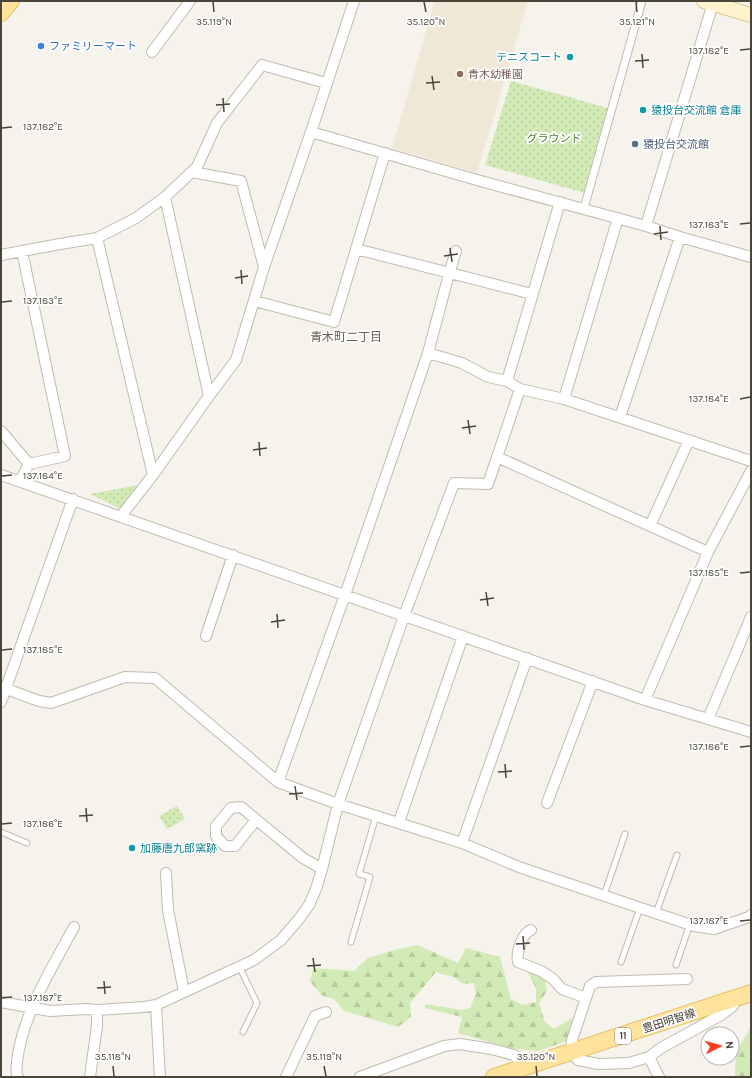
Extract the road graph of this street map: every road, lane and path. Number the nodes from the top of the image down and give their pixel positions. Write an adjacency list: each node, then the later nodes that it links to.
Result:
1 (11, 1): 6 (main road)
2 (190, 1): 8 (street)
3 (354, 1): 9 (street)
4 (642, 1): 15 (street)
5 (709, 2): 7 (main road); 17 (street)
6 (1, 13)
7 (751, 15)
8 (152, 52)
9 (326, 83): 10 (street); 12 (street)
10 (311, 132): 11 (street); 25 (street)
11 (385, 153): 14 (street); 20 (street)
12 (192, 172): 13 (street); 25 (street)
13 (165, 197): 19 (street); 32 (street)
14 (560, 202): 15 (street); 27 (street)
15 (584, 208): 16 (street)
16 (618, 218): 17 (street); 33 (street)
17 (646, 226): 18 (street)
18 (680, 237): 24 (street); 34 (street)
19 (97, 238): 21 (street); 42 (street)
20 (356, 249): 26 (street); 28 (street)
21 (22, 251): 23 (street); 39 (street)
22 (456, 251): 26 (street)
23 (1, 255)
24 (751, 257)
25 (264, 267): 28 (street)
26 (449, 274): 27 (street); 29 (street)
27 (532, 294): 30 (street)
28 (255, 301): 32 (street)
29 (428, 353): 30 (street); 49 (street)
30 (507, 381): 31 (street)
31 (520, 389): 33 (street); 37 (street)
32 (208, 396): 42 (street)
33 (564, 399): 34 (street)
34 (620, 417): 36 (street)
35 (1, 431): 39 (street)
36 (689, 440): 38 (street); 46 (street)
37 (497, 457): 46 (street); 50 (street)
38 (751, 462)
39 (29, 464): 43 (street)
40 (751, 471): 47 (street)
41 (1, 475): 43 (street)
42 (153, 475): 45 (street)
43 (20, 481): 44 (street)
44 (73, 499): 45 (street); 56 (street)
45 (121, 516): 48 (street)
46 (650, 526): 47 (street)
47 (708, 552): 57 (street)
48 (233, 555): 49 (street); 52 (street)
49 (345, 595): 50 (street); 61 (street)
50 (404, 616): 53 (street); 63 (street)
51 (751, 617): 59 (street)
52 (206, 636)
53 (463, 636): 54 (street); 66 (street)
54 (527, 658): 55 (street); 70 (street)
55 (593, 681): 57 (street); 62 (street)
56 (3, 688): 58 (street); 61 (street)
57 (645, 700): 59 (street)
58 (1, 702)
59 (708, 719): 60 (street)
60 (751, 732)
61 (278, 782): 63 (street)
62 (547, 803)
63 (338, 804): 64 (street); 72 (street)
64 (376, 816): 66 (street); 81 (lane)
65 (256, 820): 72 (street)
66 (399, 822): 70 (street)
67 (1, 832): 69 (lane)
68 (625, 834): 74 (lane)
69 (27, 843)
70 (462, 843): 74 (street)
71 (677, 855): 76 (lane)
72 (322, 869): 84 (street)
73 (166, 873): 86 (street)
74 (604, 895): 75 (street)
75 (640, 908): 76 (street); 82 (lane)
76 (656, 913): 78 (street)
77 (751, 915): 78 (street)
78 (690, 924): 83 (lane)
79 (74, 927): 91 (street)
80 (532, 930): 88 (street)
81 (351, 942)
82 (620, 962)
83 (676, 965)
84 (239, 966): 86 (street); 94 (lane)
85 (687, 979): 88 (street)
86 (184, 992): 90 (street)
87 (744, 995): 95 (main road, 豊田明智線 / 11); 96 (street)
88 (586, 998): 95 (street)
89 (1, 1002): 91 (street)
90 (156, 1005): 92 (street); 100 (street)
91 (33, 1008): 92 (street); 98 (street)
92 (98, 1010): 99 (street)
93 (326, 1012): 101 (street)
94 (243, 1032)
95 (572, 1052): 96 (street); 97 (main road, 豊田明智線 / 11)
96 (649, 1057): 104 (street)
97 (525, 1067): 102 (street); 103 (main road, 豊田明智線 / 11)
98 (18, 1077)
99 (90, 1077)
100 (160, 1077)
101 (286, 1077)
102 (360, 1077)
103 (494, 1077)
104 (659, 1077)

